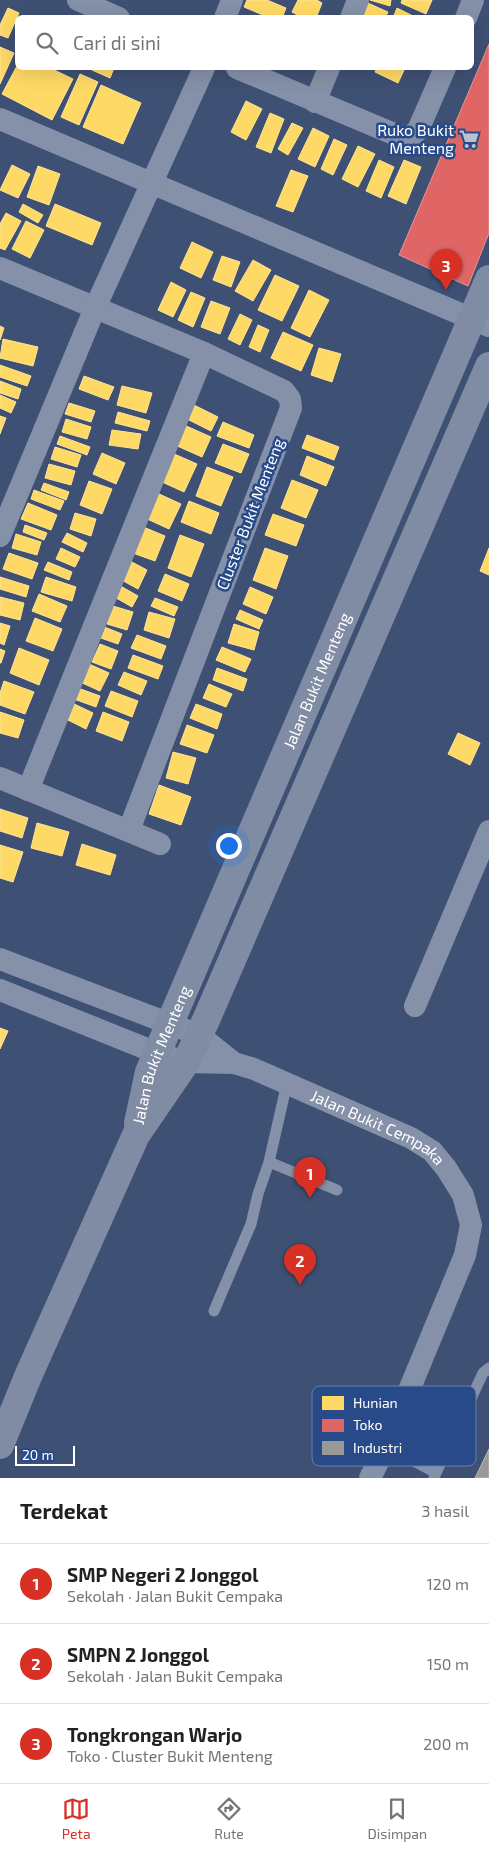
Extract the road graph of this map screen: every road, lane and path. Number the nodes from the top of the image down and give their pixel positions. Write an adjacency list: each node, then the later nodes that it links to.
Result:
1 (79, 0): 5 (street)
2 (232, 0): 6 (street)
3 (358, 0): 7 (street)
4 (473, 0): 8 (street)
5 (113, 15)
6 (226, 15)
7 (352, 15)
8 (467, 15)
9 (203, 70): 15 (street)
10 (242, 70): 13 (street)
11 (328, 70): 13 (street)
12 (444, 70): 13 (street)
13 (315, 102)
14 (0, 119): 15 (street)
15 (152, 184): 18 (street); 19 (street)
16 (0, 268): 18 (street, Cluster Bukit Menteng)
17 (489, 279): 19 (street, Jalan Bukit Menteng)
18 (95, 308): 20 (street, Cluster Bukit Menteng); 22 (street)
19 (480, 322): 31 (street, Jalan Bukit Menteng)
20 (204, 353): 24 (street); 25 (street, Cluster Bukit Menteng)
21 (489, 366): 32 (street, Jalan Bukit Menteng)
22 (0, 536)
23 (0, 778): 24 (street)
24 (28, 790): 25 (street)
25 (129, 830): 27 (street)
26 (489, 831): 30 (street)
27 (160, 844)
28 (0, 959): 31 (street, Jalan Bukit Cempaka)
29 (0, 990): 33 (street)
30 (415, 1006)
31 (170, 1024): 32 (street, Jalan Bukit Cempaka); 33 (street, Jalan Bukit Menteng)
32 (199, 1035): 34 (street, Jalan Bukit Menteng); 35 (street, Jalan Bukit Cempaka)
33 (157, 1052): 34 (street); 37 (street, Jalan Bukit Menteng)
34 (186, 1062): 35 (street); 37 (street, Jalan Bukit Menteng)
35 (234, 1063): 36 (street, Jalan Bukit Cempaka)
36 (287, 1083): 38 (lane); 42 (street, Jalan Bukit Cempaka)
37 (136, 1135): 44 (street)
38 (269, 1162): 39 (lane); 40 (lane)
39 (337, 1190)
40 (214, 1311)
41 (489, 1368): 43 (lane)
42 (411, 1386)
43 (476, 1388)
44 (0, 1445)
45 (376, 1466): 48 (street, Jalan Bukit Cempaka)
46 (419, 1466): 47 (lane)
47 (435, 1476)
48 (370, 1478)

